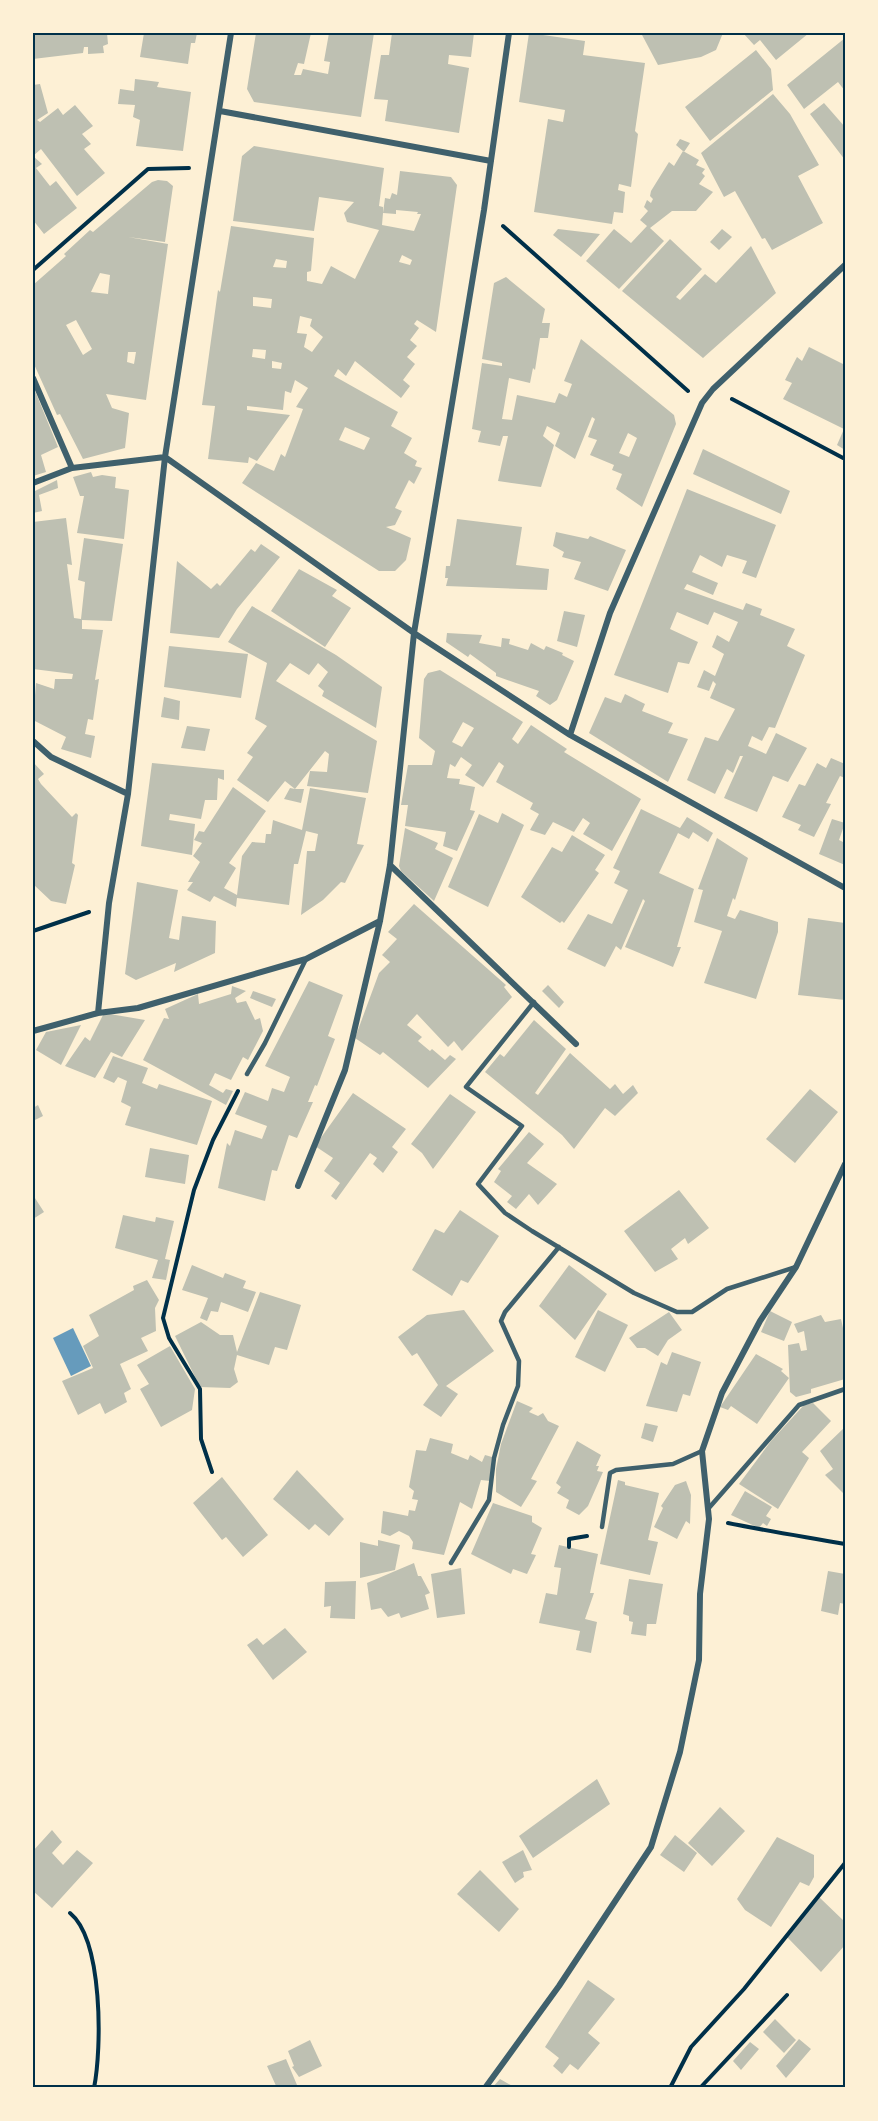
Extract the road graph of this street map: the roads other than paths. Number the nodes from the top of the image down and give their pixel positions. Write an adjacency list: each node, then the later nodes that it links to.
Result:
1 (231, 33): 3 (street)
2 (509, 33): 4 (street)
3 (220, 111): 4 (street); 7 (street)
4 (491, 161): 10 (street)
5 (845, 265): 11 (street)
6 (33, 378): 8 (street)
7 (165, 457): 8 (street); 10 (street); 13 (street)
8 (72, 468): 9 (street)
9 (33, 483)
10 (414, 633): 11 (street); 14 (street)
11 (570, 735): 15 (street)
12 (33, 741): 13 (street)
13 (128, 794): 19 (street)
14 (390, 865): 16 (street); 18 (street)
15 (845, 888)
16 (380, 921): 17 (street); 24 (street)
17 (306, 959): 19 (street); 22 (lane)
18 (534, 1002): 21 (street); 25 (lane)
19 (98, 1013): 20 (street)
20 (33, 1031)
21 (576, 1044)
22 (247, 1074)
23 (845, 1164): 26 (street)
24 (298, 1186)
25 (559, 1247): 26 (lane); 31 (lane)
26 (796, 1267): 28 (street)
27 (845, 1389): 29 (lane)
28 (702, 1452): 29 (street); 30 (lane)
29 (708, 1509): 32 (street)
30 (602, 1527)
31 (451, 1563)
32 (485, 2088)

